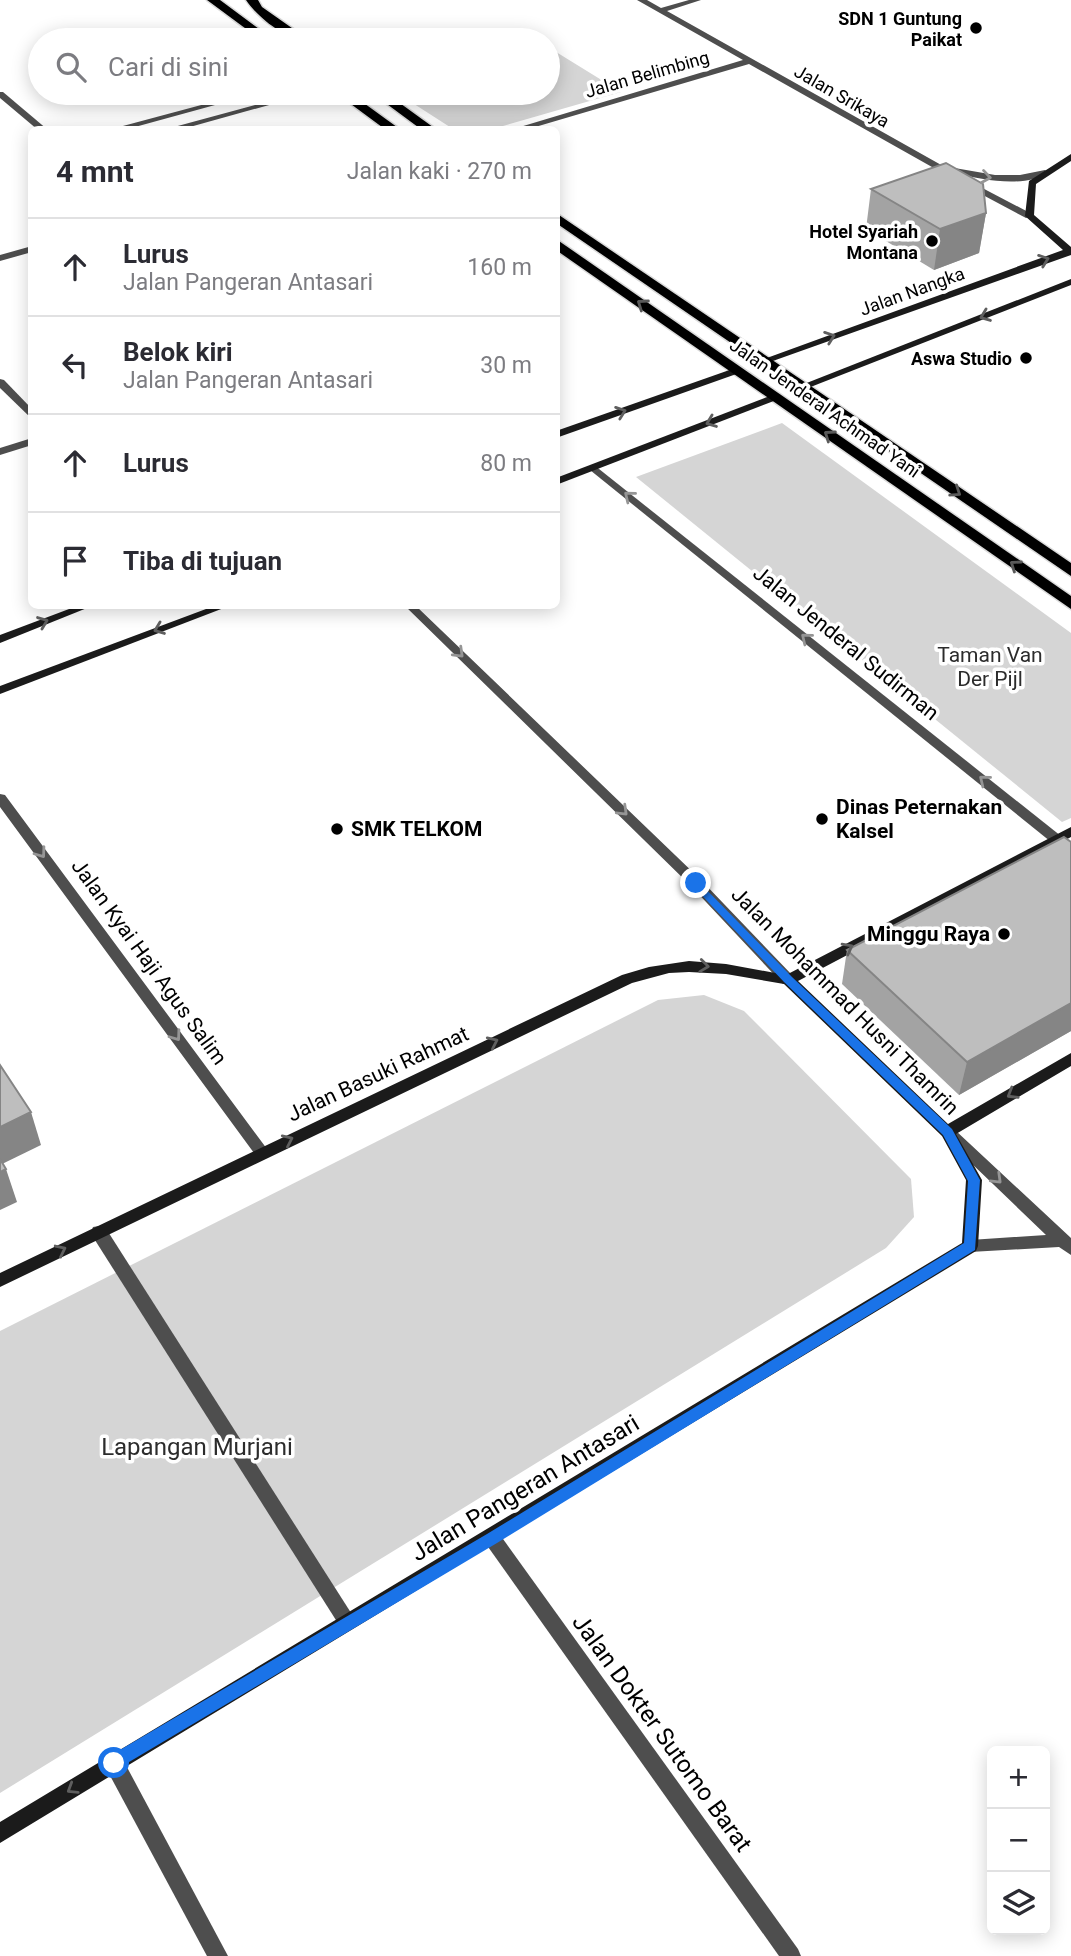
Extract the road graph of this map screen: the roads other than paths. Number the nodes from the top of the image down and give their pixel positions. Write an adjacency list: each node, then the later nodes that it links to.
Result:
1 (213, 0): 6 (highway)
2 (641, 0): 5 (street, Jalan Srikaya)
3 (696, 0): 5 (street)
4 (257, 3): 6 (highway); 8 (highway)
5 (660, 11): 9 (street, Jalan Srikaya)
6 (234, 15): 7 (highway)
7 (252, 28)
8 (288, 28)
9 (749, 61): 20 (street, Jalan Belimbing); 22 (street, Jalan Srikaya)
10 (0, 94): 15 (street)
11 (209, 105): 16 (street)
12 (262, 105): 17 (street)
13 (359, 105): 18 (highway)
14 (395, 105): 19 (highway)
15 (39, 126)
16 (127, 126)
17 (181, 126)
18 (389, 126)
19 (425, 126)
20 (528, 126)
21 (1071, 157): 23 (main road)
22 (927, 162): 23 (street, one-way to 23); 24 (street, Jalan Srikaya)
23 (1045, 173): 24 (main road)
24 (1029, 216): 28 (main road)
25 (560, 220): 31 (highway, Jalan Jenderal Achmad Yani)
26 (560, 246): 32 (highway, Jalan Jenderal Achmad Yani, one-way to 26)
27 (28, 250): 29 (street)
28 (1070, 252): 31 (main road, Jalan Nangka, one-way to 28)
29 (0, 258)
30 (1071, 282): 34 (main road, one-way to 34)
31 (766, 360): 34 (highway, Jalan Jenderal Achmad Yani)
32 (738, 370): 35 (highway, Jalan Jenderal Achmad Yani); 37 (main road, one-way to 32)
33 (0, 382): 36 (street)
34 (804, 386): 42 (highway, Jalan Jenderal Achmad Yani, one-way to 42)
35 (775, 397): 40 (main road, one-way to 40); 43 (highway, Jalan Jenderal Achmad Yani, one-way to 35)
36 (28, 412)
37 (560, 434)
38 (28, 443): 39 (street)
39 (0, 452)
40 (594, 468): 41 (main road); 51 (street, Jalan Jenderal Sudirman, one-way to 40)
41 (560, 481)
42 (1071, 571)
43 (1071, 604)
44 (78, 609): 47 (main road, one-way to 44)
45 (205, 609): 48 (main road, one-way to 48)
46 (413, 609): 53 (street, Jalan Mohammad Husni Thamrin, one-way to 53)
47 (0, 639)
48 (0, 690)
49 (0, 798): 56 (street, Jalan Kyai Haji Agus Salim, one-way to 56)
50 (1071, 831): 51 (main road)
51 (1056, 838): 52 (street, Jalan Jenderal Sudirman); 53 (main road, one-way to 51)
52 (1071, 851)
53 (788, 979): 55 (main road, Jalan Mohammad Husni Thamrin); 56 (main road, Jalan Basuki Rahmat, one-way to 53)
54 (1071, 1059): 55 (main road, one-way to 55)
55 (947, 1132): 58 (street, Jalan Mohammad Husni Thamrin, one-way to 58); 59 (main road)
56 (262, 1153): 57 (main road, Jalan Basuki Rahmat)
57 (99, 1233): 60 (main road, Jalan Basuki Rahmat, one-way to 57); 62 (street)
58 (1067, 1244): 59 (street)
59 (970, 1246): 61 (main road, Jalan Pangeran Antasari)
60 (0, 1280)
61 (492, 1538): 62 (main road, Jalan Pangeran Antasari); 66 (street, Jalan Dokter Sutomo Barat)
62 (347, 1622): 63 (main road, Jalan Pangeran Antasari)
63 (114, 1763): 64 (main road, Jalan Pangeran Antasari, one-way to 64); 65 (street)
64 (0, 1833)
65 (218, 1956)
66 (791, 1956)

